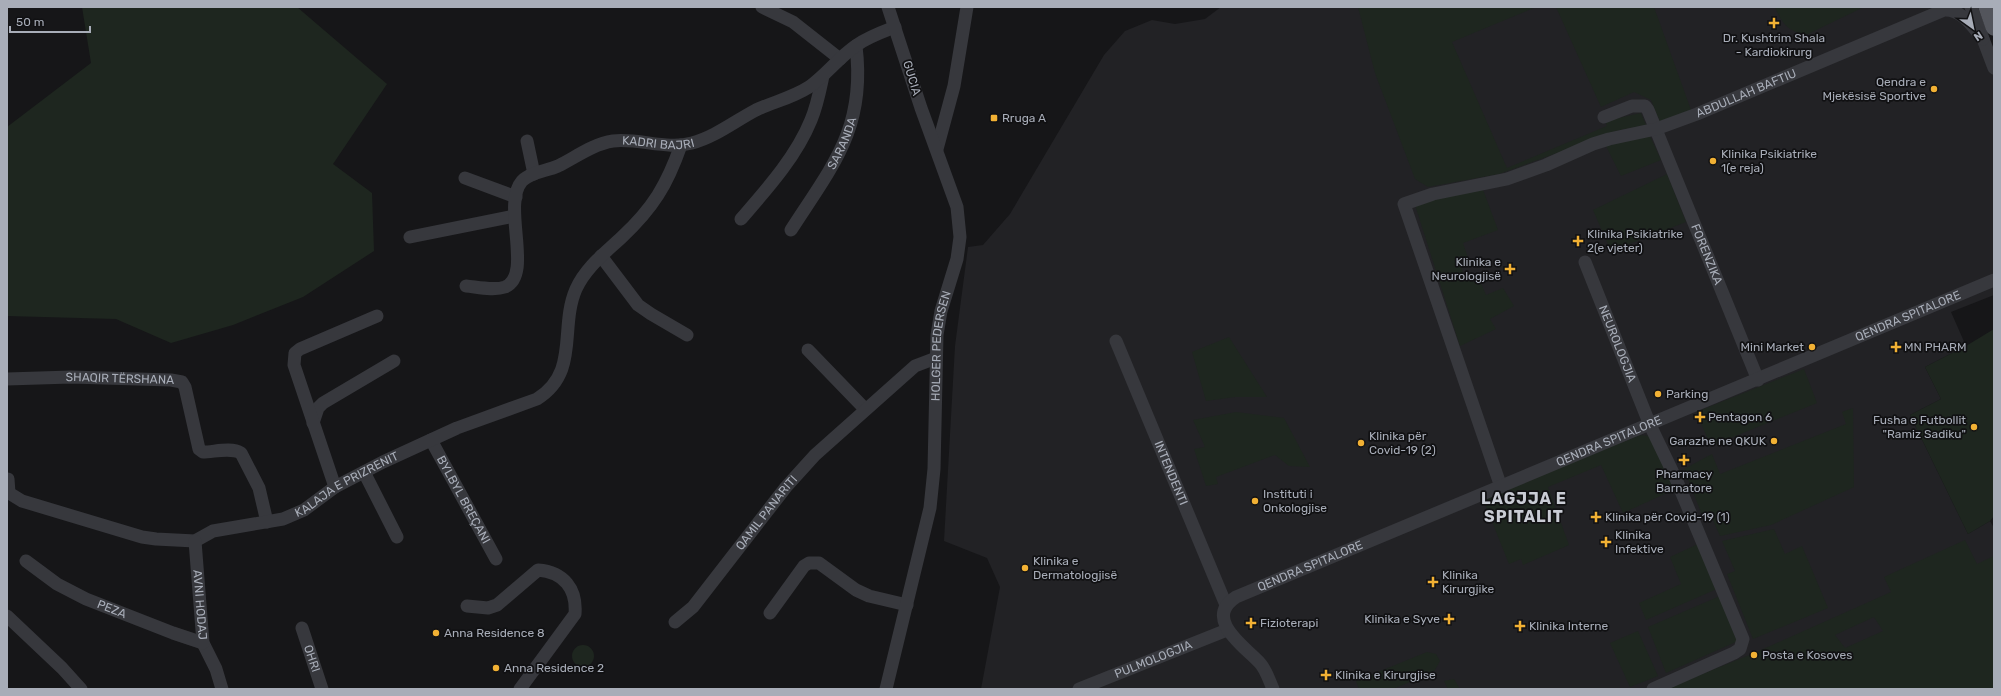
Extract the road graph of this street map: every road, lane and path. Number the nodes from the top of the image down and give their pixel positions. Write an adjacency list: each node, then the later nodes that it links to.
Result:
1 (762, 7): 12 (street)
2 (888, 7): 8 (street, GUCIA)
3 (967, 7): 19 (street)
4 (1971, 7): 9 (street)
5 (1978, 7): 11 (street)
6 (1987, 7): 7 (main road)
7 (1994, 26)
8 (895, 27): 10 (street, KADRI BAJRI); 19 (street, GUCIA)
9 (1983, 39): 13 (street); 16 (street, ABDULLAH BAFTIU)
10 (856, 46): 12 (street, KADRI BAJRI); 25 (street, SARANDA)
11 (1994, 54)
12 (840, 60): 14 (street, KADRI BAJRI)
13 (1994, 68)
14 (823, 76): 18 (street, KADRI BAJRI); 24 (street)
15 (1604, 117): 16 (street)
16 (1656, 129): 38 (street, FORENZIKA); 46 (street, ABDULLAH BAFTIU)
17 (527, 141): 20 (street)
18 (681, 145): 20 (street, KADRI BAJRI); 27 (street, KALAJA E PRIZRENIT)
19 (937, 149): 35 (street, HOLGER PEDERSEN)
20 (534, 174): 22 (street, KADRI BAJRI)
21 (465, 178): 22 (street)
22 (516, 197): 23 (street, KADRI BAJRI)
23 (514, 216): 26 (street); 30 (street, KADRI BAJRI)
24 (741, 219)
25 (791, 230)
26 (410, 237)
27 (601, 256): 32 (street); 42 (street, KALAJA E PRIZRENIT)
28 (1585, 262): 41 (street, NEUROLOGJIA)
29 (1994, 280): 38 (street, QENDRA SPITALORE)
30 (466, 286)
31 (377, 316): 40 (street)
32 (687, 335)
33 (1116, 341): 53 (street, INTENDENTI)
34 (808, 350): 39 (street)
35 (936, 358): 39 (street, QAMIL PANARITI); 52 (street, HOLGER PEDERSEN)
36 (394, 361): 40 (street)
37 (7, 379): 47 (street, SHAQIR TËRSHANA)
38 (1758, 380): 41 (street, QENDRA SPITALORE)
39 (865, 409): 57 (street, QAMIL PANARITI)
40 (313, 423): 45 (street)
41 (1650, 425): 46 (street, QENDRA SPITALORE); 68 (street, NEUROLOGJIA)
42 (431, 440): 43 (street, KALAJA E PRIZRENIT); 50 (street, BYLBYL BREÇANI)
43 (364, 472): 45 (street, KALAJA E PRIZRENIT); 48 (street)
44 (8, 479): 49 (street)
45 (335, 487): 47 (street, KALAJA E PRIZRENIT)
46 (1501, 487): 53 (street, QENDRA SPITALORE)
47 (267, 522): 49 (street, KALAJA E PRIZRENIT)
48 (398, 537)
49 (195, 541): 60 (street, AVNI HODAJ)
50 (496, 559)
51 (26, 561): 60 (street, PEZA)
52 (907, 605): 55 (street); 65 (street, HOLGER PEDERSEN)
53 (1226, 605): 59 (street)
54 (467, 606): 64 (street)
55 (770, 613)
56 (7, 616): 61 (street)
57 (675, 622)
58 (302, 628): 63 (street, OHRI)
59 (1228, 630): 66 (street, PULMOLOGJIA); 67 (street)
60 (204, 643): 62 (street, AVNI HODAJ)
61 (81, 689)
62 (222, 689)
63 (322, 689)
64 (520, 689)
65 (886, 689)
66 (1080, 689)
67 (1273, 689)
68 (1653, 689)

